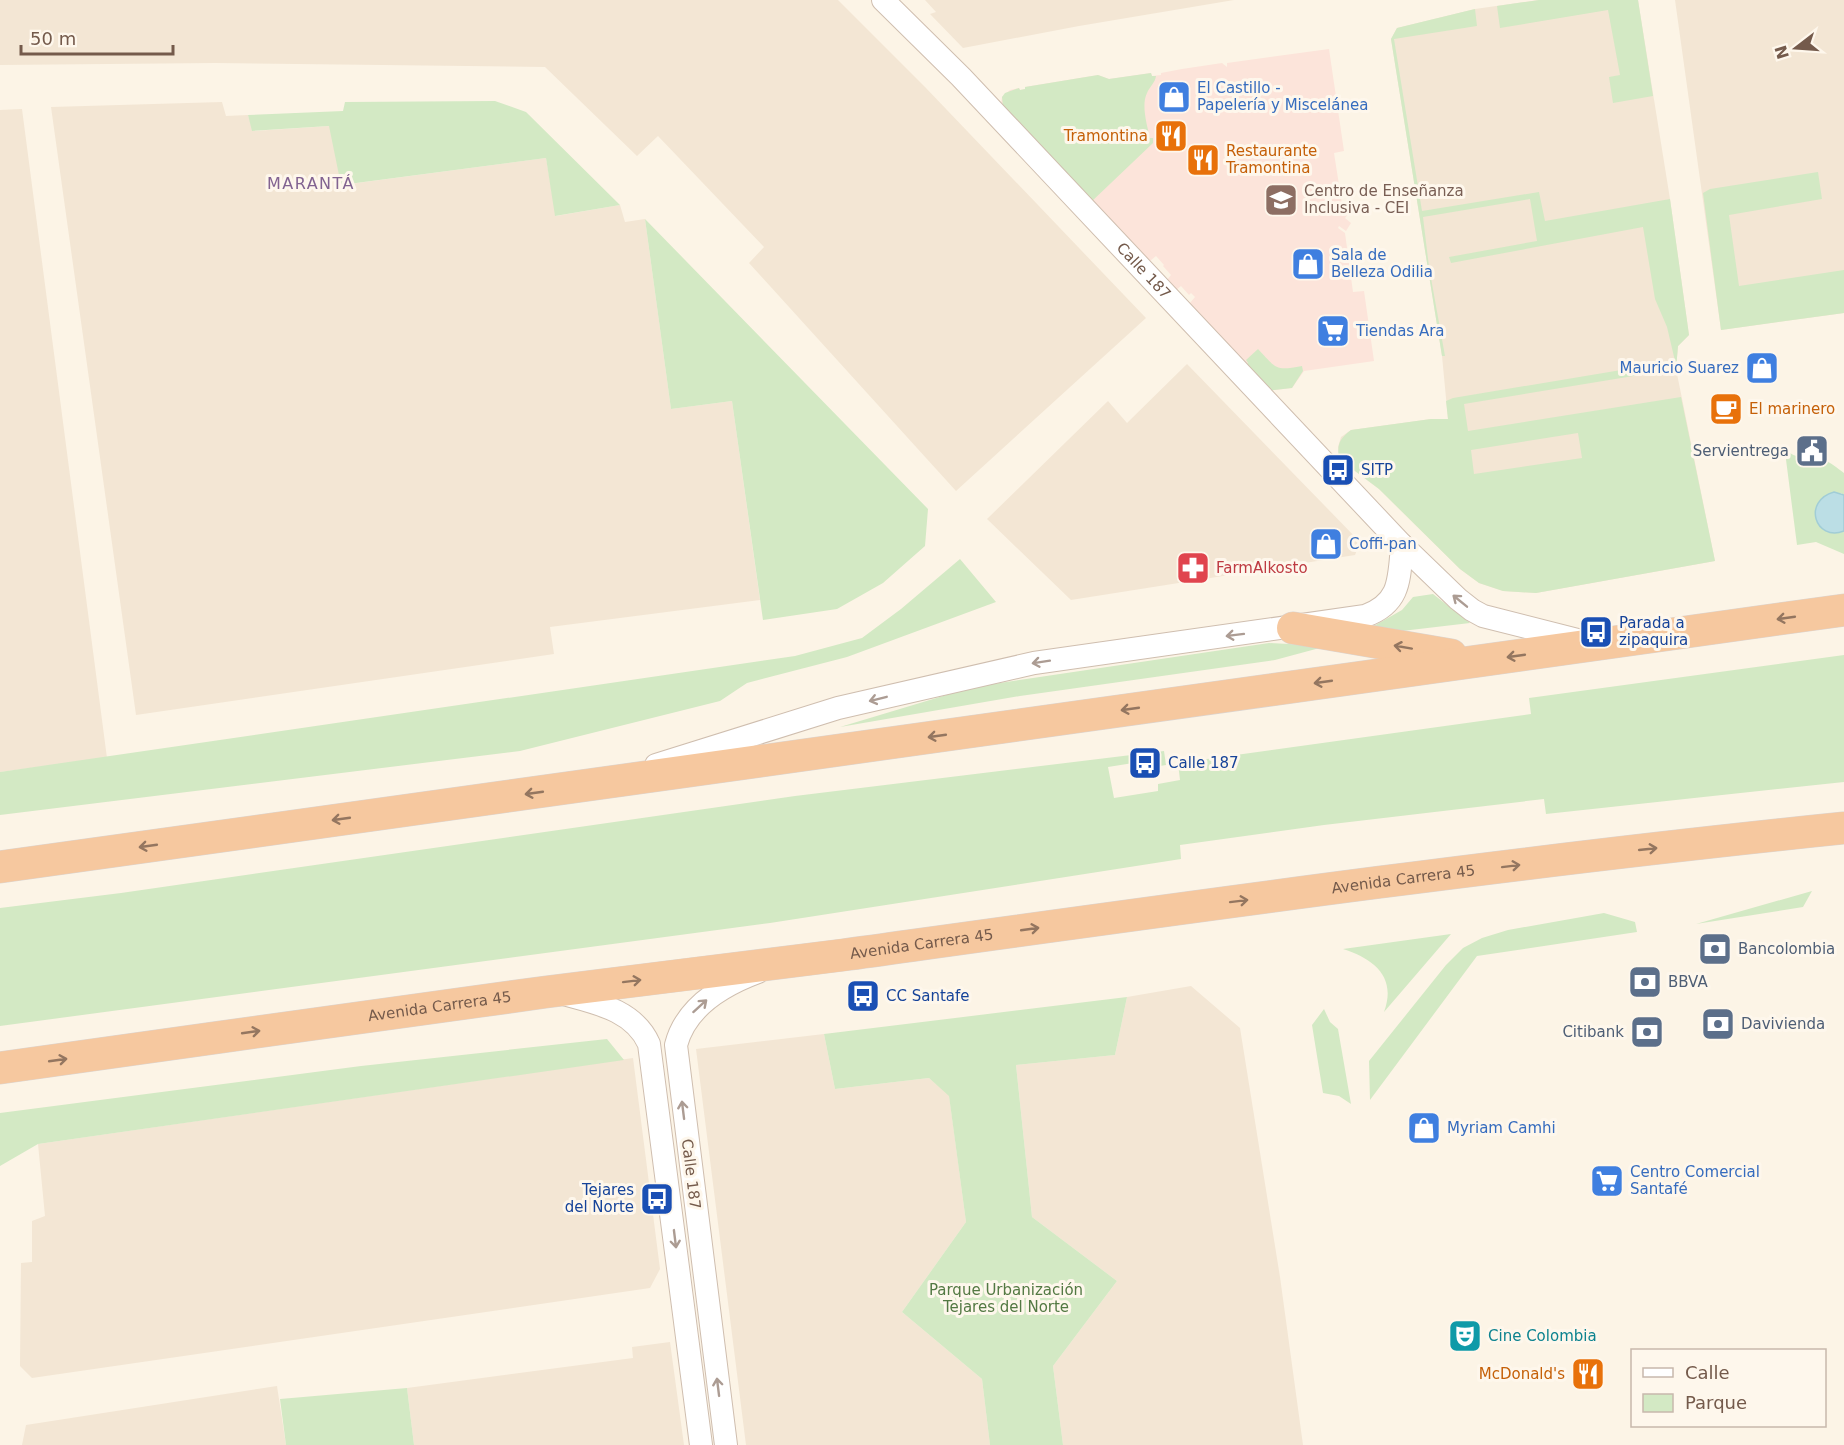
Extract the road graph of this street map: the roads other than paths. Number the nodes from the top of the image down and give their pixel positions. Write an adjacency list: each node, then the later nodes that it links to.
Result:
1 (884, 0): 2 (street, Calle 187)
2 (1402, 545): 4 (street); 5 (street, Calle 187, one-way to 2)
3 (1844, 610): 5 (highway, one-way to 5)
4 (1293, 628): 6 (highway, one-way to 4); 7 (street, one-way to 7)
5 (1595, 645): 6 (highway, one-way to 6)
6 (1482, 660): 7 (highway, one-way to 7)
7 (592, 784): 9 (highway, one-way to 9)
8 (1836, 830): 10 (highway, Avenida Carrera 45, one-way to 8)
9 (0, 867)
10 (785, 963): 11 (highway, Avenida Carrera 45, one-way to 10); 14 (street, Calle 187, one-way to 10)
11 (554, 991): 12 (highway, Avenida Carrera 45, one-way to 11); 13 (street, Calle 187, one-way to 13)
12 (0, 1068)
13 (701, 1445)
14 (726, 1445)

